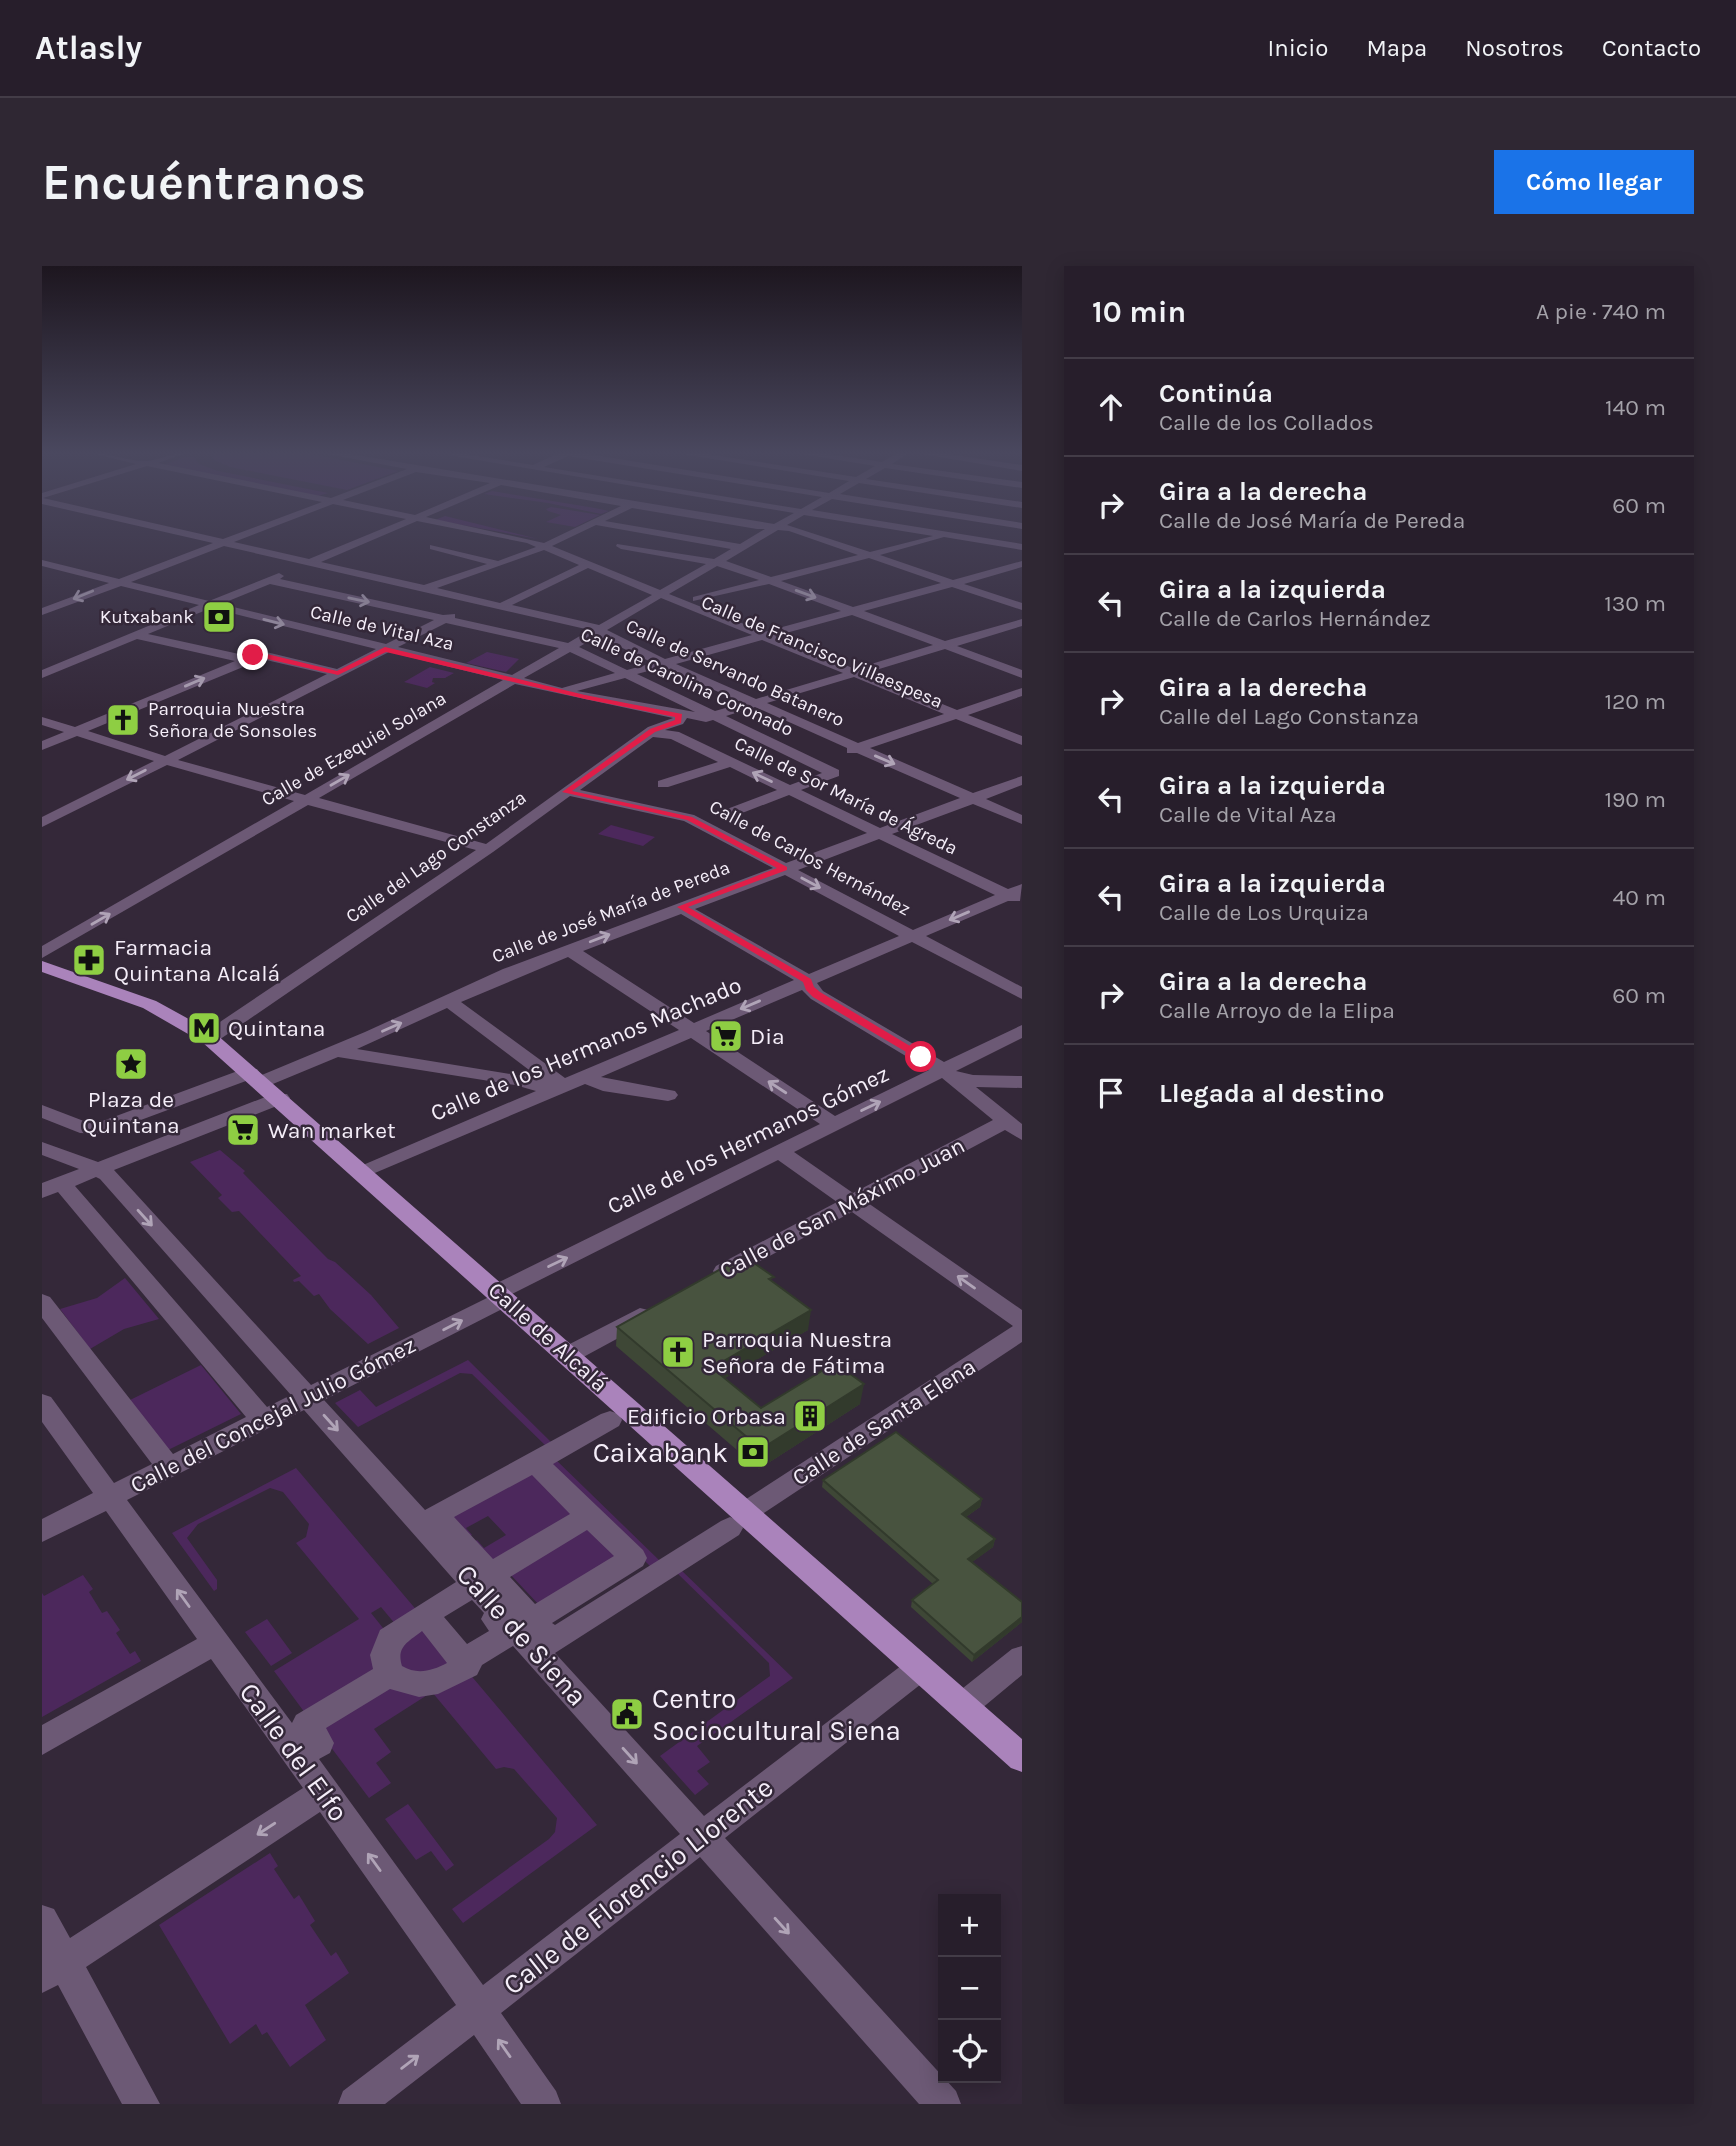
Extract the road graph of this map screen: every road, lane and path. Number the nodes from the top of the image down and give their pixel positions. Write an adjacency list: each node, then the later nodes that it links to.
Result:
1 (209, 539): 13 (street, Calle de Servando Batanero)
2 (231, 539): 13 (street)
3 (365, 539): 22 (street)
4 (519, 539): 14 (street)
5 (535, 539): 14 (street)
6 (560, 539): 14 (street)
7 (634, 539): 15 (street)
8 (692, 539): 18 (street)
9 (759, 539): 18 (street, Calle de Ezequiel Solana)
10 (821, 539): 21 (street)
11 (926, 539): 21 (street)
12 (972, 539): 17 (street)
13 (223, 542): 22 (street, Calle de Servando Batanero); 33 (street)
14 (549, 544): 20 (street); 27 (street, Calle de Francisco Villaespesa); 36 (street, Calle de Francisco Villaespesa)
15 (621, 546): 19 (street); 23 (street)
16 (435, 547): 25 (street)
17 (1022, 547)
18 (744, 548): 23 (street, Calle de Ezequiel Solana)
19 (607, 553)
20 (529, 554): 25 (street); 29 (street, Calle de Francisco Villaespesa)
21 (870, 555): 32 (street); 34 (street)
22 (311, 562): 31 (street); 35 (street, Calle de Servando Batanero)
23 (718, 562): 32 (street); 36 (street, Calle de Ezequiel Solana)
24 (42, 563): 28 (street, Calle de Vital Aza)
25 (498, 564): 35 (street)
26 (1022, 564): 34 (street)
27 (587, 565): 29 (street); 36 (street, Calle de Francisco Villaespesa)
28 (70, 570): 30 (street); 33 (street, Calle de Vital Aza)
29 (573, 572): 39 (street, Calle de Francisco Villaespesa); 41 (street)
30 (42, 575)
31 (268, 580): 40 (street); 45 (street, Calle de Carolina Coronado, one-way to 45)
32 (770, 580): 37 (street); 43 (street, one-way to 43)
33 (117, 582): 40 (street, Calle de Vital Aza); 44 (street, one-way to 44)
34 (953, 583): 42 (street); 43 (street)
35 (427, 589): 38 (street, Calle de Servando Batanero)
36 (666, 592): 37 (street, Calle de Francisco Villaespesa); 39 (street, Calle de Ezequiel Solana); 50 (street, Calle de Francisco Villaespesa)
37 (697, 599): 48 (street, Calle de Francisco Villaespesa)
38 (481, 601): 41 (street, Calle de Servando Batanero); 45 (street)
39 (649, 601): 47 (street, Calle de Ezequiel Solana); 51 (street, Calle de Francisco Villaespesa)
40 (208, 605): 49 (street); 54 (street, Calle de Vital Aza, one-way to 54)
41 (502, 606): 47 (street, Calle de Servando Batanero)
42 (1022, 607)
43 (852, 611): 48 (street); 52 (street)
44 (42, 612)
45 (446, 619): 53 (street, Calle de Carolina Coronado); 54 (street)
46 (1022, 622): 52 (street)
47 (600, 629): 53 (street, Calle de Ezequiel Solana); 57 (street, Calle de Servando Batanero)
48 (778, 632): 50 (street); 55 (street, Calle de Francisco Villaespesa)
49 (135, 635): 56 (street); 62 (street)
50 (763, 635): 51 (street); 55 (street, Calle de Francisco Villaespesa)
51 (743, 641): 57 (street); 65 (street, Calle de Francisco Villaespesa)
52 (945, 645): 58 (street); 63 (street)
53 (570, 647): 59 (street, Calle de Carolina Coronado); 64 (street, Calle de Ezequiel Solana)
54 (385, 649): 60 (street); 64 (street, Calle de Vital Aza)
55 (815, 651): 58 (street, Calle de Francisco Villaespesa); 61 (street, Calle de Francisco Villaespesa)
56 (239, 657): 60 (street); 75 (street, one-way to 56)
57 (663, 662): 59 (street); 68 (street, Calle de Servando Batanero)
58 (871, 668): 61 (street); 69 (street, Calle de Francisco Villaespesa)
59 (627, 672): 66 (street); 72 (street, Calle de Carolina Coronado)
60 (338, 673): 82 (street)
61 (856, 673): 65 (street); 71 (street, Calle de Francisco Villaespesa)
62 (42, 674)
63 (1022, 674)
64 (514, 679): 66 (street, Calle de Vital Aza); 90 (street, Calle de Ezequiel Solana, one-way to 64)
65 (836, 679): 68 (street); 74 (street, Calle de Francisco Villaespesa)
66 (564, 691): 70 (street, Calle de Vital Aza)
67 (1022, 692): 69 (street)
68 (756, 703): 72 (street); 80 (street, Calle de Servando Batanero)
69 (972, 708): 71 (street); 78 (street, Calle de Francisco Villaespesa)
70 (676, 714): 72 (street, Calle de Vital Aza); 77 (street, Calle del Lago Constanza)
71 (956, 714): 74 (street); 78 (street, Calle de Francisco Villaespesa)
72 (715, 716): 76 (street); 84 (street, Calle de Carolina Coronado)
73 (42, 721): 75 (street)
74 (937, 721): 80 (street); 81 (street, Calle de Francisco Villaespesa)
75 (79, 731): 79 (street); 82 (street)
76 (670, 733): 77 (street, Calle de Sor María de Ágreda); 83 (street, Calle de Sor María de Ágreda)
77 (651, 734): 88 (street, Calle del Lago Constanza)
78 (1021, 736)
79 (42, 746)
80 (856, 748): 84 (street); 89 (street, Calle de Servando Batanero, one-way to 89)
81 (1022, 756)
82 (166, 760): 90 (street); 93 (street, one-way to 93)
83 (731, 762): 86 (street); 87 (street, Calle de Sor María de Ágreda, one-way to 83)
84 (814, 763): 87 (street, Calle de Carolina Coronado)
85 (1022, 780): 89 (street, Calle de José María de Pereda)
86 (663, 784)
87 (792, 791): 91 (street); 94 (street, Calle de Sor María de Ágreda)
88 (566, 792): 95 (street, Calle del Lago Constanza); 96 (street, Calle de Carlos Hernández)
89 (973, 798): 92 (street, Calle de Servando Batanero); 94 (street, Calle de José María de Pereda)
90 (306, 799): 95 (street); 101 (street, Calle de Ezequiel Solana, one-way to 90)
91 (732, 812)
92 (1022, 820)
93 (42, 823)
94 (879, 833): 96 (street, Calle de José María de Pereda); 97 (street, Calle de Sor María de Ágreda)
95 (488, 849): 108 (street, Calle del Lago Constanza)
96 (784, 869): 98 (street, Calle de José María de Pereda); 99 (street, Calle de Carlos Hernández, one-way to 99)
97 (1017, 895): 99 (street, Calle de los Hermanos Machado, one-way to 99)
98 (681, 907): 100 (street, Calle de José María de Pereda, one-way to 98); 103 (street)
99 (913, 936): 103 (street, Calle de los Hermanos Machado); 104 (street, Calle de Carlos Hernández)
100 (570, 950): 105 (street, Calle de José María de Pereda); 106 (street)
101 (42, 953)
102 (42, 966): 108 (main road, Calle de Alcalá)
103 (808, 981): 106 (street, Calle de los Hermanos Machado, one-way to 106); 110 (street)
104 (1022, 994)
105 (450, 1002): 109 (street, Calle de José María de Pereda, one-way to 105); 114 (street)
106 (691, 1030): 112 (street, Calle de los Hermanos Machado); 118 (street, one-way to 106)
107 (1022, 1031): 110 (street, Calle de los Hermanos Gómez)
108 (209, 1038): 111 (main road, Calle de Alcalá)
109 (336, 1051): 111 (street, Calle de José María de Pereda); 114 (street)
110 (947, 1073): 113 (street); 118 (street, Calle de los Hermanos Gómez, one-way to 110); 119 (street)
111 (255, 1077): 116 (main road, Calle de Alcalá); 120 (street, Calle de José María de Pereda)
112 (585, 1077): 114 (street, Calle de los Hermanos Machado); 115 (street)
113 (1022, 1082)
114 (558, 1089): 124 (street, Calle de los Hermanos Machado)
115 (668, 1095)
116 (279, 1098): 123 (street); 124 (main road, Calle de Alcalá)
117 (42, 1111): 120 (street)
118 (834, 1125): 122 (street, Calle de los Hermanos Gómez)
119 (1014, 1127): 126 (street, Calle de San Máximo Juan)
120 (94, 1130): 123 (street)
121 (42, 1148): 123 (street)
122 (780, 1152): 126 (street); 128 (street, Calle de los Hermanos Gómez, one-way to 122)
123 (86, 1165): 125 (street); 134 (street, Calle de Siena, one-way to 134)
124 (363, 1172): 128 (main road, Calle de Alcalá)
125 (51, 1187): 136 (street)
126 (852, 1202): 127 (street, Calle de San Máximo Juan); 131 (street, one-way to 126)
127 (707, 1280)
128 (500, 1295): 133 (main road, Calle de Alcalá); 134 (street, Calle del Concejal Julio Gómez, one-way to 128)
129 (42, 1302): 139 (street)
130 (658, 1306): 133 (street)
131 (1022, 1321)
132 (1022, 1331): 142 (street, Calle de Santa Elena)
133 (568, 1355): 142 (main road, Calle de Alcalá)
134 (308, 1398): 136 (street, Calle del Concejal Julio Gómez); 146 (street, Calle de Siena, one-way to 146)
135 (42, 1403): 140 (street, Calle del Elfo)
136 (263, 1420): 139 (street, Calle del Concejal Julio Gómez)
137 (610, 1420): 138 (street)
138 (534, 1462): 141 (street); 146 (street)
139 (169, 1467): 140 (street, Calle del Concejal Julio Gómez)
140 (110, 1497): 143 (street, Calle del Concejal Julio Gómez); 149 (street, Calle del Elfo, one-way to 140)
141 (589, 1516): 144 (street); 146 (street)
142 (738, 1520): 145 (street, Calle de Santa Elena); 152 (main road, Calle de Alcalá)
143 (42, 1530)
144 (633, 1558): 145 (street); 148 (street)
145 (653, 1577): 148 (street, Calle de Santa Elena)
146 (477, 1582): 147 (street); 148 (street); 151 (street); 159 (street, Calle de Siena, one-way to 159)
147 (425, 1614): 151 (street); 153 (street)
148 (532, 1621)
149 (215, 1643): 155 (street); 156 (street, Calle del Elfo)
150 (1022, 1658): 154 (street)
151 (467, 1667): 153 (street)
152 (920, 1668): 154 (main road, Calle de Alcalá); 159 (street, Calle de Florencio Llorente)
153 (389, 1674): 156 (street)
154 (964, 1705): 157 (main road, Calle de Alcalá)
155 (42, 1741)
156 (298, 1756): 158 (street, Calle del Elfo)
157 (1022, 1758)
158 (323, 1792): 161 (street, one-way to 161); 162 (street, Calle del Elfo, one-way to 158)
159 (702, 1837): 162 (street, Calle de Florencio Llorente); 166 (street, Calle de Siena, one-way to 166)
160 (42, 1920): 161 (street)
161 (53, 1969): 163 (street)
162 (479, 2009): 164 (street, Calle de Florencio Llorente, one-way to 162); 165 (street, Calle del Elfo, one-way to 162)
163 (142, 2104)
164 (356, 2104)
165 (543, 2104)
166 (943, 2104)

